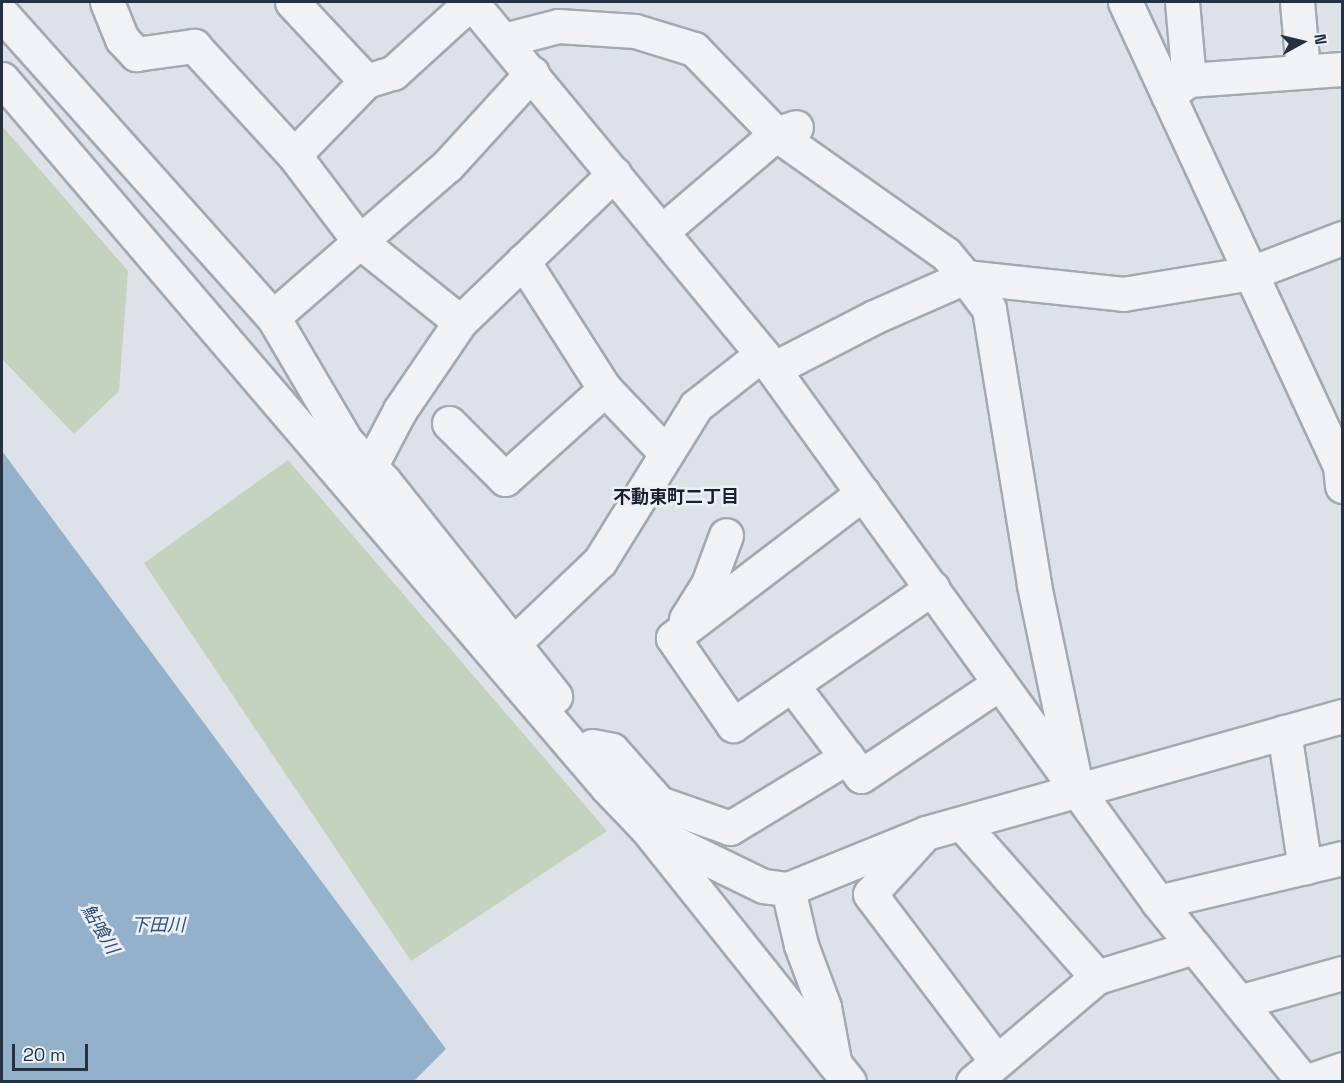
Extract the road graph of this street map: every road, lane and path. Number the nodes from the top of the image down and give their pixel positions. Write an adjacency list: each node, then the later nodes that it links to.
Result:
1 (107, 2): 17 (street)
2 (292, 2): 14 (street)
3 (471, 2): 9 (street); 14 (street)
4 (1125, 2): 15 (street)
5 (1182, 2): 15 (street)
6 (1296, 2): 11 (street)
7 (2, 14): 25 (street)
8 (560, 14): 9 (street); 16 (street)
9 (504, 40): 12 (street)
10 (1342, 69): 11 (street)
11 (1304, 71): 15 (street)
12 (532, 73): 18 (street); 21 (street)
13 (2, 79): 45 (street)
14 (366, 81): 17 (street)
15 (1179, 87): 23 (street)
16 (788, 130): 19 (street); 24 (street)
17 (294, 155): 21 (street)
18 (614, 174): 19 (street); 22 (street)
19 (662, 232): 27 (street)
20 (1342, 238): 23 (street)
21 (359, 241): 25 (street); 26 (street)
22 (523, 261): 26 (street); 28 (street)
23 (1251, 273): 24 (street); 29 (street)
24 (965, 278): 27 (street); 46 (street)
25 (273, 317): 32 (street)
26 (460, 322): 32 (street)
27 (767, 361): 31 (street); 34 (street)
28 (605, 389): 30 (street); 31 (street)
29 (1328, 407): 33 (street)
30 (449, 423)
31 (665, 452): 38 (street)
32 (370, 467): 38 (street)
33 (1342, 486)
34 (863, 494): 36 (street); 37 (street)
35 (726, 535): 37 (street)
36 (932, 588): 39 (street); 40 (street)
37 (673, 638): 40 (street)
38 (515, 642): 43 (street)
39 (1000, 683): 44 (street); 46 (street)
40 (792, 685): 44 (street)
41 (1342, 716): 42 (street)
42 (1284, 732): 46 (street); 51 (street)
43 (592, 746): 44 (street); 45 (street)
44 (847, 757)
45 (607, 787): 48 (street)
46 (1077, 789): 47 (street); 53 (street)
47 (962, 825): 49 (street); 56 (street)
48 (648, 830): 52 (street); 60 (street)
49 (926, 834): 52 (street); 59 (street)
50 (1342, 858): 51 (street)
51 (1305, 867): 53 (street)
52 (788, 889): 60 (street)
53 (1158, 902): 54 (street)
54 (1194, 947): 56 (street); 57 (street)
55 (1342, 973): 57 (street)
56 (1097, 977): 59 (street)
57 (1239, 1002): 61 (street)
58 (1342, 1069): 61 (street)
59 (984, 1070)
60 (842, 1073)
61 (1304, 1082)

